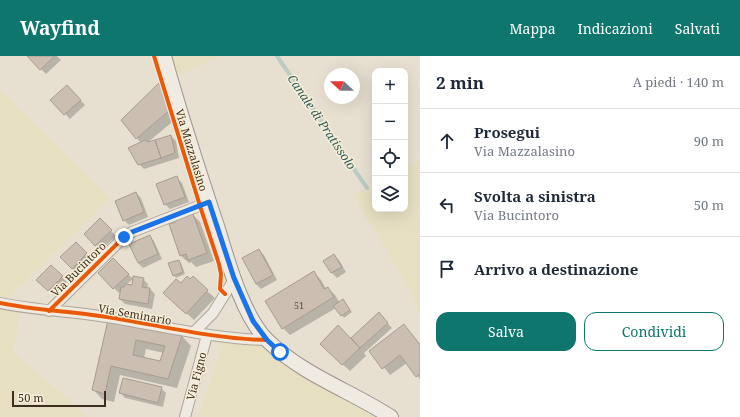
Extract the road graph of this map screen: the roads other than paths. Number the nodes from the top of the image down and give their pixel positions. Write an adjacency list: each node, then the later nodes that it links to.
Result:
1 (164, 56): 2 (main road, Via Mazzalasino)
2 (209, 202): 3 (main road, Via Mazzalasino); 5 (street, Via Bucintoro)
3 (234, 278): 6 (street); 8 (main road, Via Mazzalasino)
4 (0, 303): 5 (street, Via Seminario)
5 (49, 311): 6 (street, Via Seminario)
6 (194, 332): 7 (street, Via Seminario)
7 (207, 335): 8 (street, Via Seminario); 9 (street, Via Figno)
8 (267, 340): 10 (main road, Via Mazzalasino)
9 (185, 417)
10 (391, 417)

